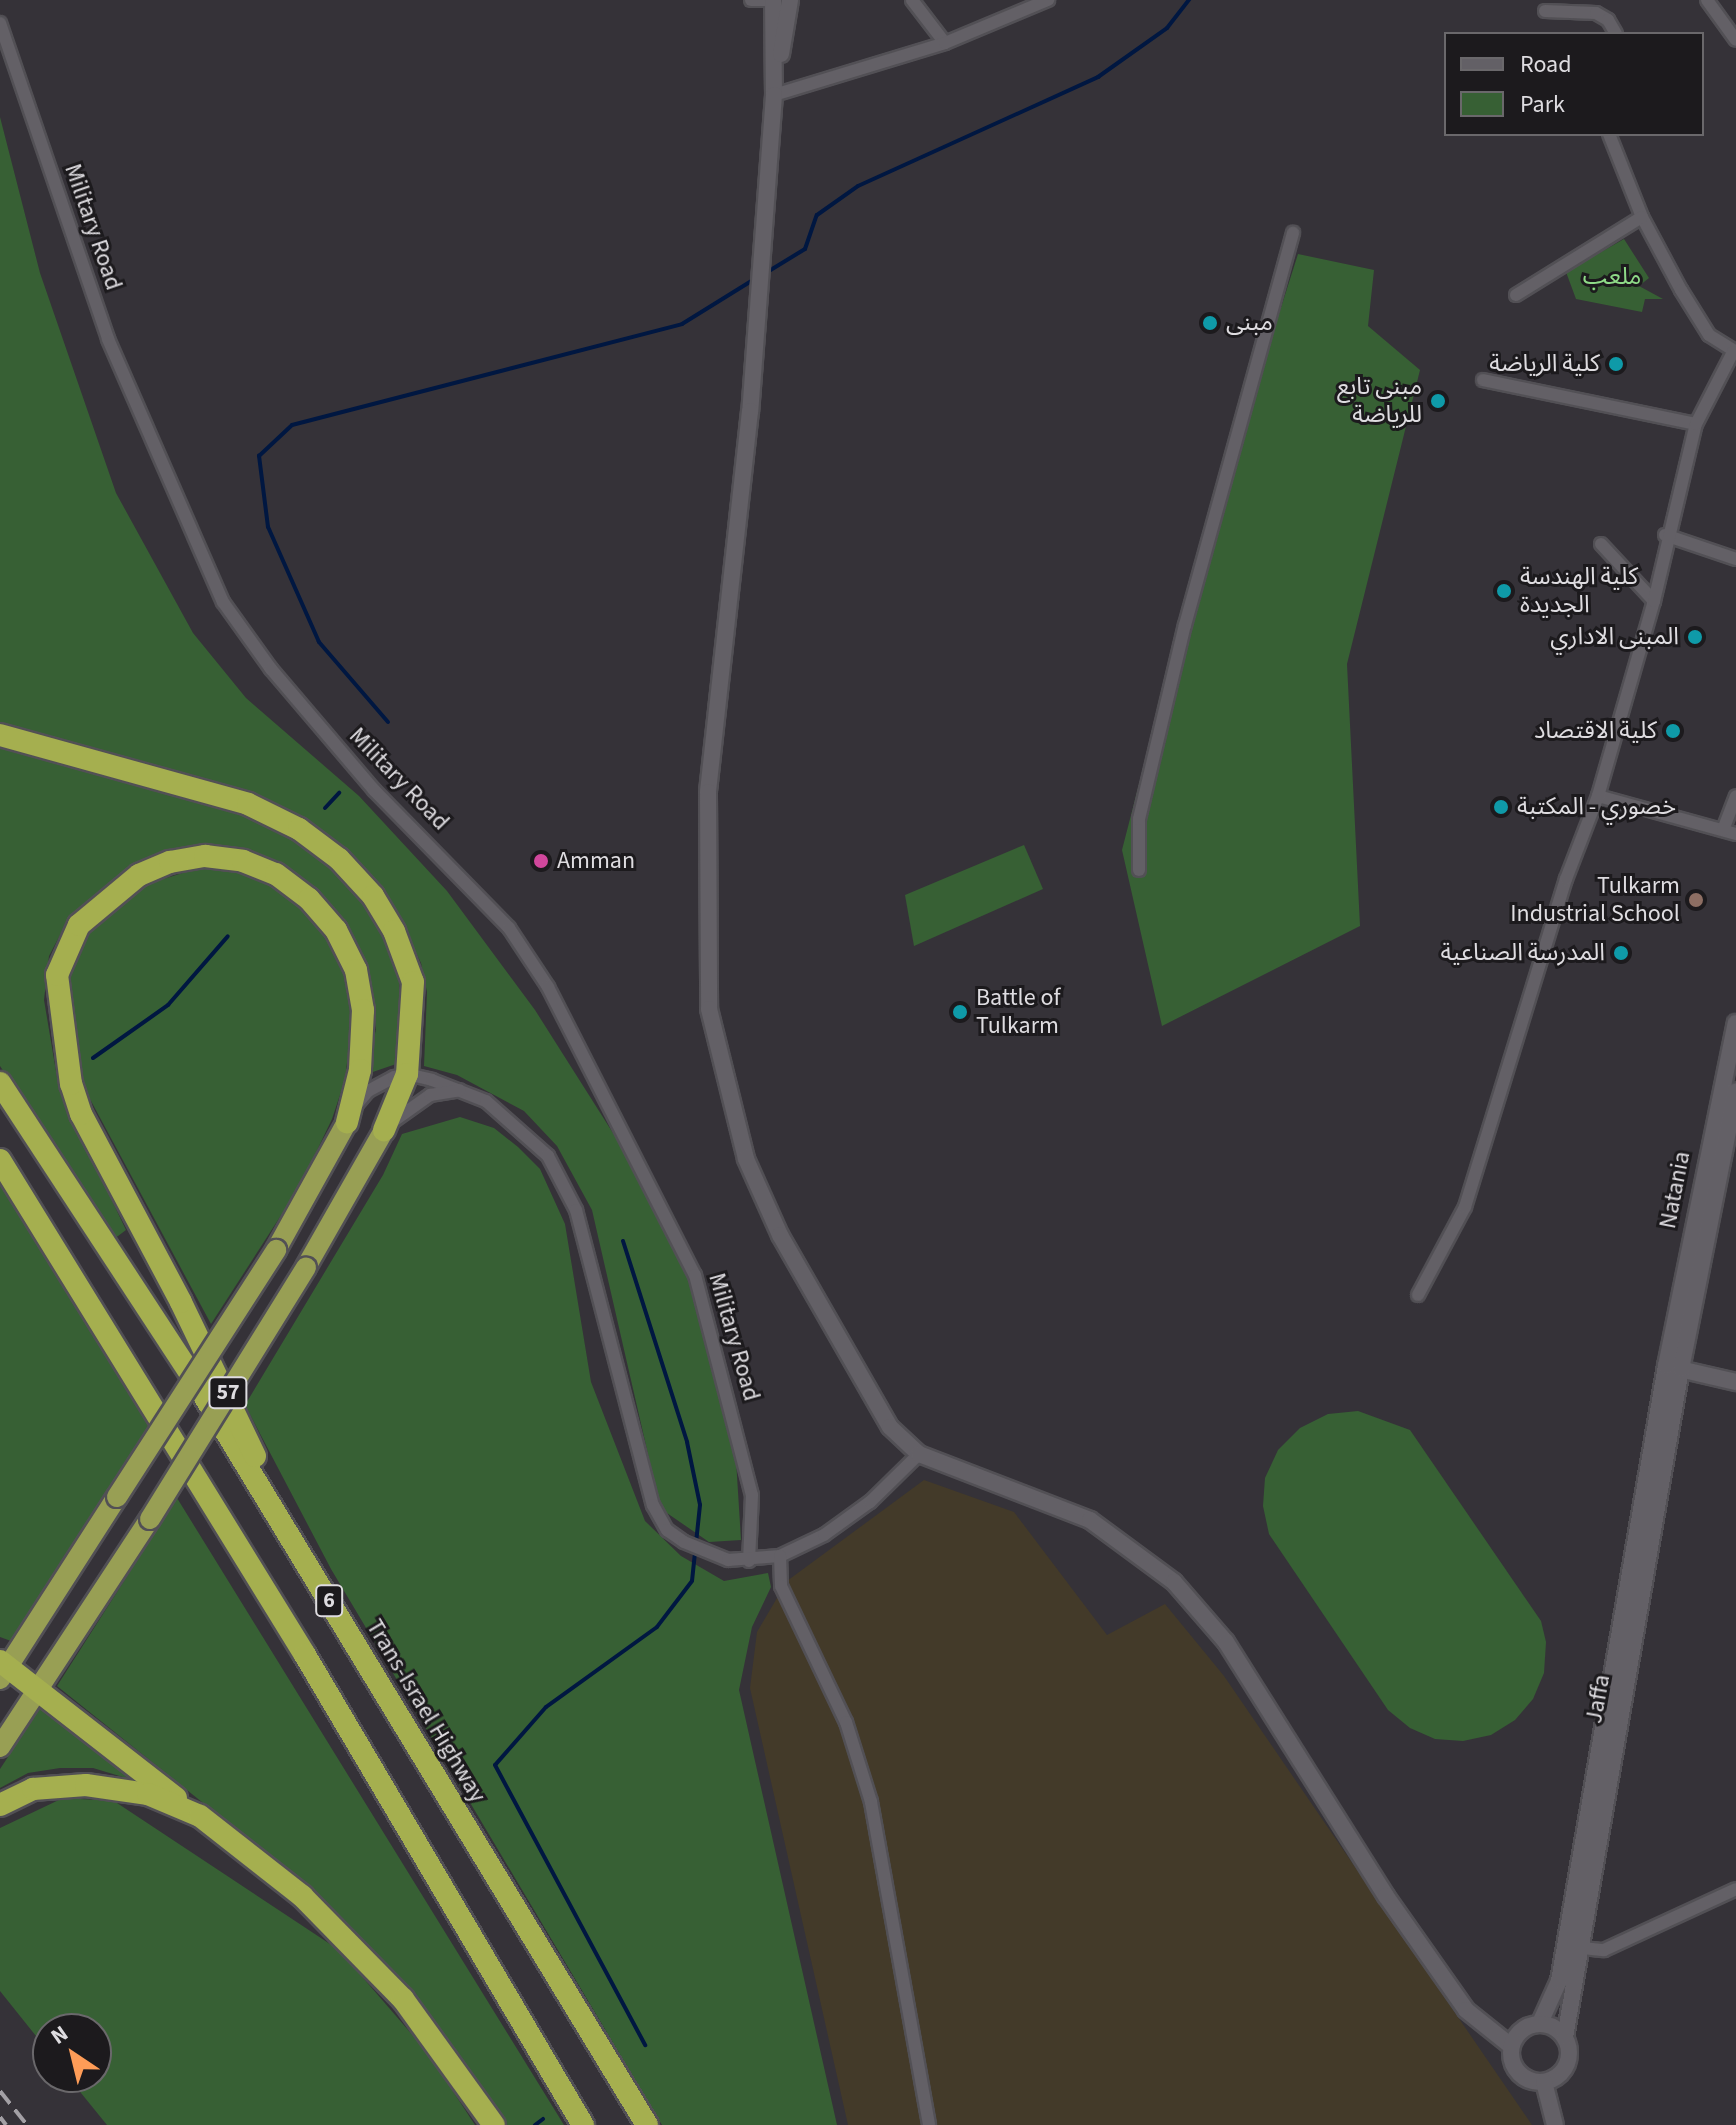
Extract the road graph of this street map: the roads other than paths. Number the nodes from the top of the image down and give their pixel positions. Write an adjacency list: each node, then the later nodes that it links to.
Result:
1 (751, 0): 2 (street)
2 (772, 0): 12 (street)
3 (790, 0): 12 (street)
4 (912, 0): 11 (street)
5 (1048, 0): 11 (street)
6 (1707, 0): 10 (street)
7 (1545, 11): 9 (street)
8 (0, 23): 42 (street, Military Road)
9 (1615, 32)
10 (1736, 40)
11 (945, 43): 12 (street)
12 (774, 95): 40 (street)
13 (1610, 136): 14 (street)
14 (1642, 217): 16 (street); 17 (street)
15 (1293, 233): 28 (street)
16 (1516, 295)
17 (1735, 352): 19 (street)
18 (1483, 380): 19 (street)
19 (1696, 424): 20 (street)
20 (1665, 535): 22 (street); 23 (street)
21 (1601, 544): 23 (street)
22 (1736, 559)
23 (1654, 601): 25 (street)
24 (0, 735): 30 (highway)
25 (1598, 796): 27 (street); 37 (street)
26 (1736, 796): 27 (street)
27 (1730, 832)
28 (1139, 870)
29 (1736, 1023): 38 (street, Natania)
30 (407, 1074): 32 (street); 34 (street); 35 (highway)
31 (0, 1083): 43 (highway, Trans-Israel Highway / 6)
32 (463, 1089): 35 (street); 42 (street)
33 (1736, 1091): 38 (street, Natania)
34 (347, 1122): 43 (highway); 44 (highway, 57, bridge)
35 (384, 1130): 45 (highway, 57, bridge)
36 (0, 1160): 56 (highway, 6)
37 (1418, 1295)
38 (1673, 1367): 39 (street); 50 (street, Jaffa)
39 (1736, 1382)
40 (919, 1454): 41 (street); 53 (street)
41 (780, 1556): 42 (street); 58 (street)
42 (749, 1561)
43 (309, 1569): 57 (highway, Trans-Israel Highway / 6)
44 (3, 1669): 45 (highway)
45 (38, 1691): 46 (highway, 57); 48 (highway)
46 (0, 1747)
47 (0, 1805): 48 (highway)
48 (200, 1816): 55 (highway)
49 (1736, 1889): 50 (street)
50 (1571, 1946): 51 (street, Jaffa); 52 (street, Jaffa)
51 (1540, 2023): 52 (street); 53 (street)
52 (1565, 2037): 54 (street)
53 (1511, 2046): 54 (street)
54 (1544, 2082): 59 (street)
55 (494, 2125)
56 (583, 2125)
57 (647, 2125)
58 (929, 2125)
59 (1555, 2125)

